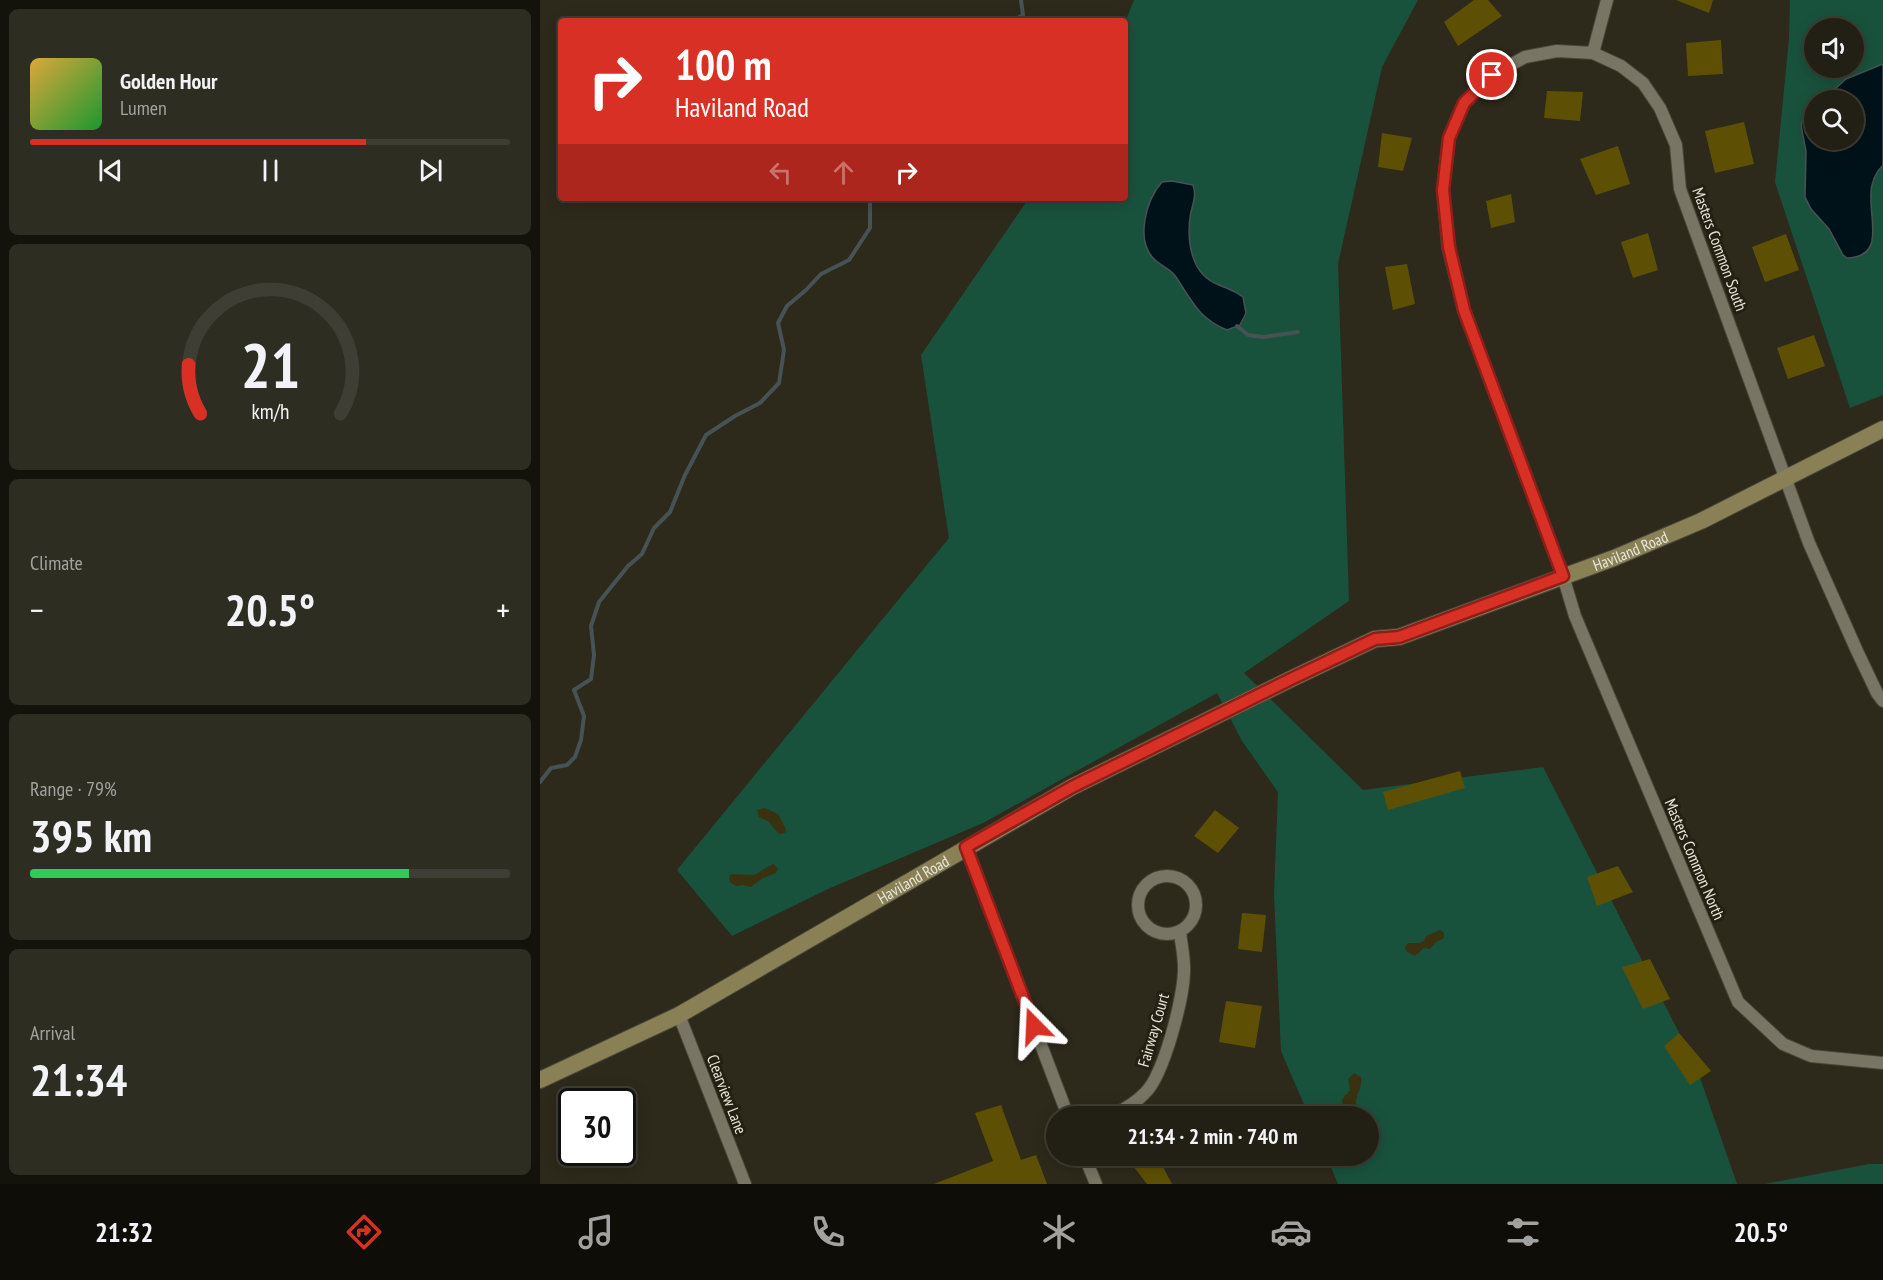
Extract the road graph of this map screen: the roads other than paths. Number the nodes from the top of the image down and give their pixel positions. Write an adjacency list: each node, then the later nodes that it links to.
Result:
1 (1607, 0): 2 (street)
2 (1593, 53): 4 (street, Masters Common South); 5 (street, Masters Common South)
3 (1883, 429): 4 (street, Haviland Road)
4 (1786, 477): 5 (street, Haviland Road); 6 (street)
5 (1563, 576): 7 (street, Haviland Road); 10 (street, Masters Common North)
6 (1883, 701)
7 (966, 847): 9 (street, Haviland Road); 12 (street)
8 (1180, 931): 8 (street); 13 (street, Fairway Court)
9 (679, 1015): 11 (street, Haviland Road); 15 (street, Clearview Lane)
10 (1883, 1063)
11 (540, 1080)
12 (1064, 1106)
13 (1128, 1106)
14 (1089, 1166): 16 (street)
15 (745, 1184)
16 (1096, 1184)

